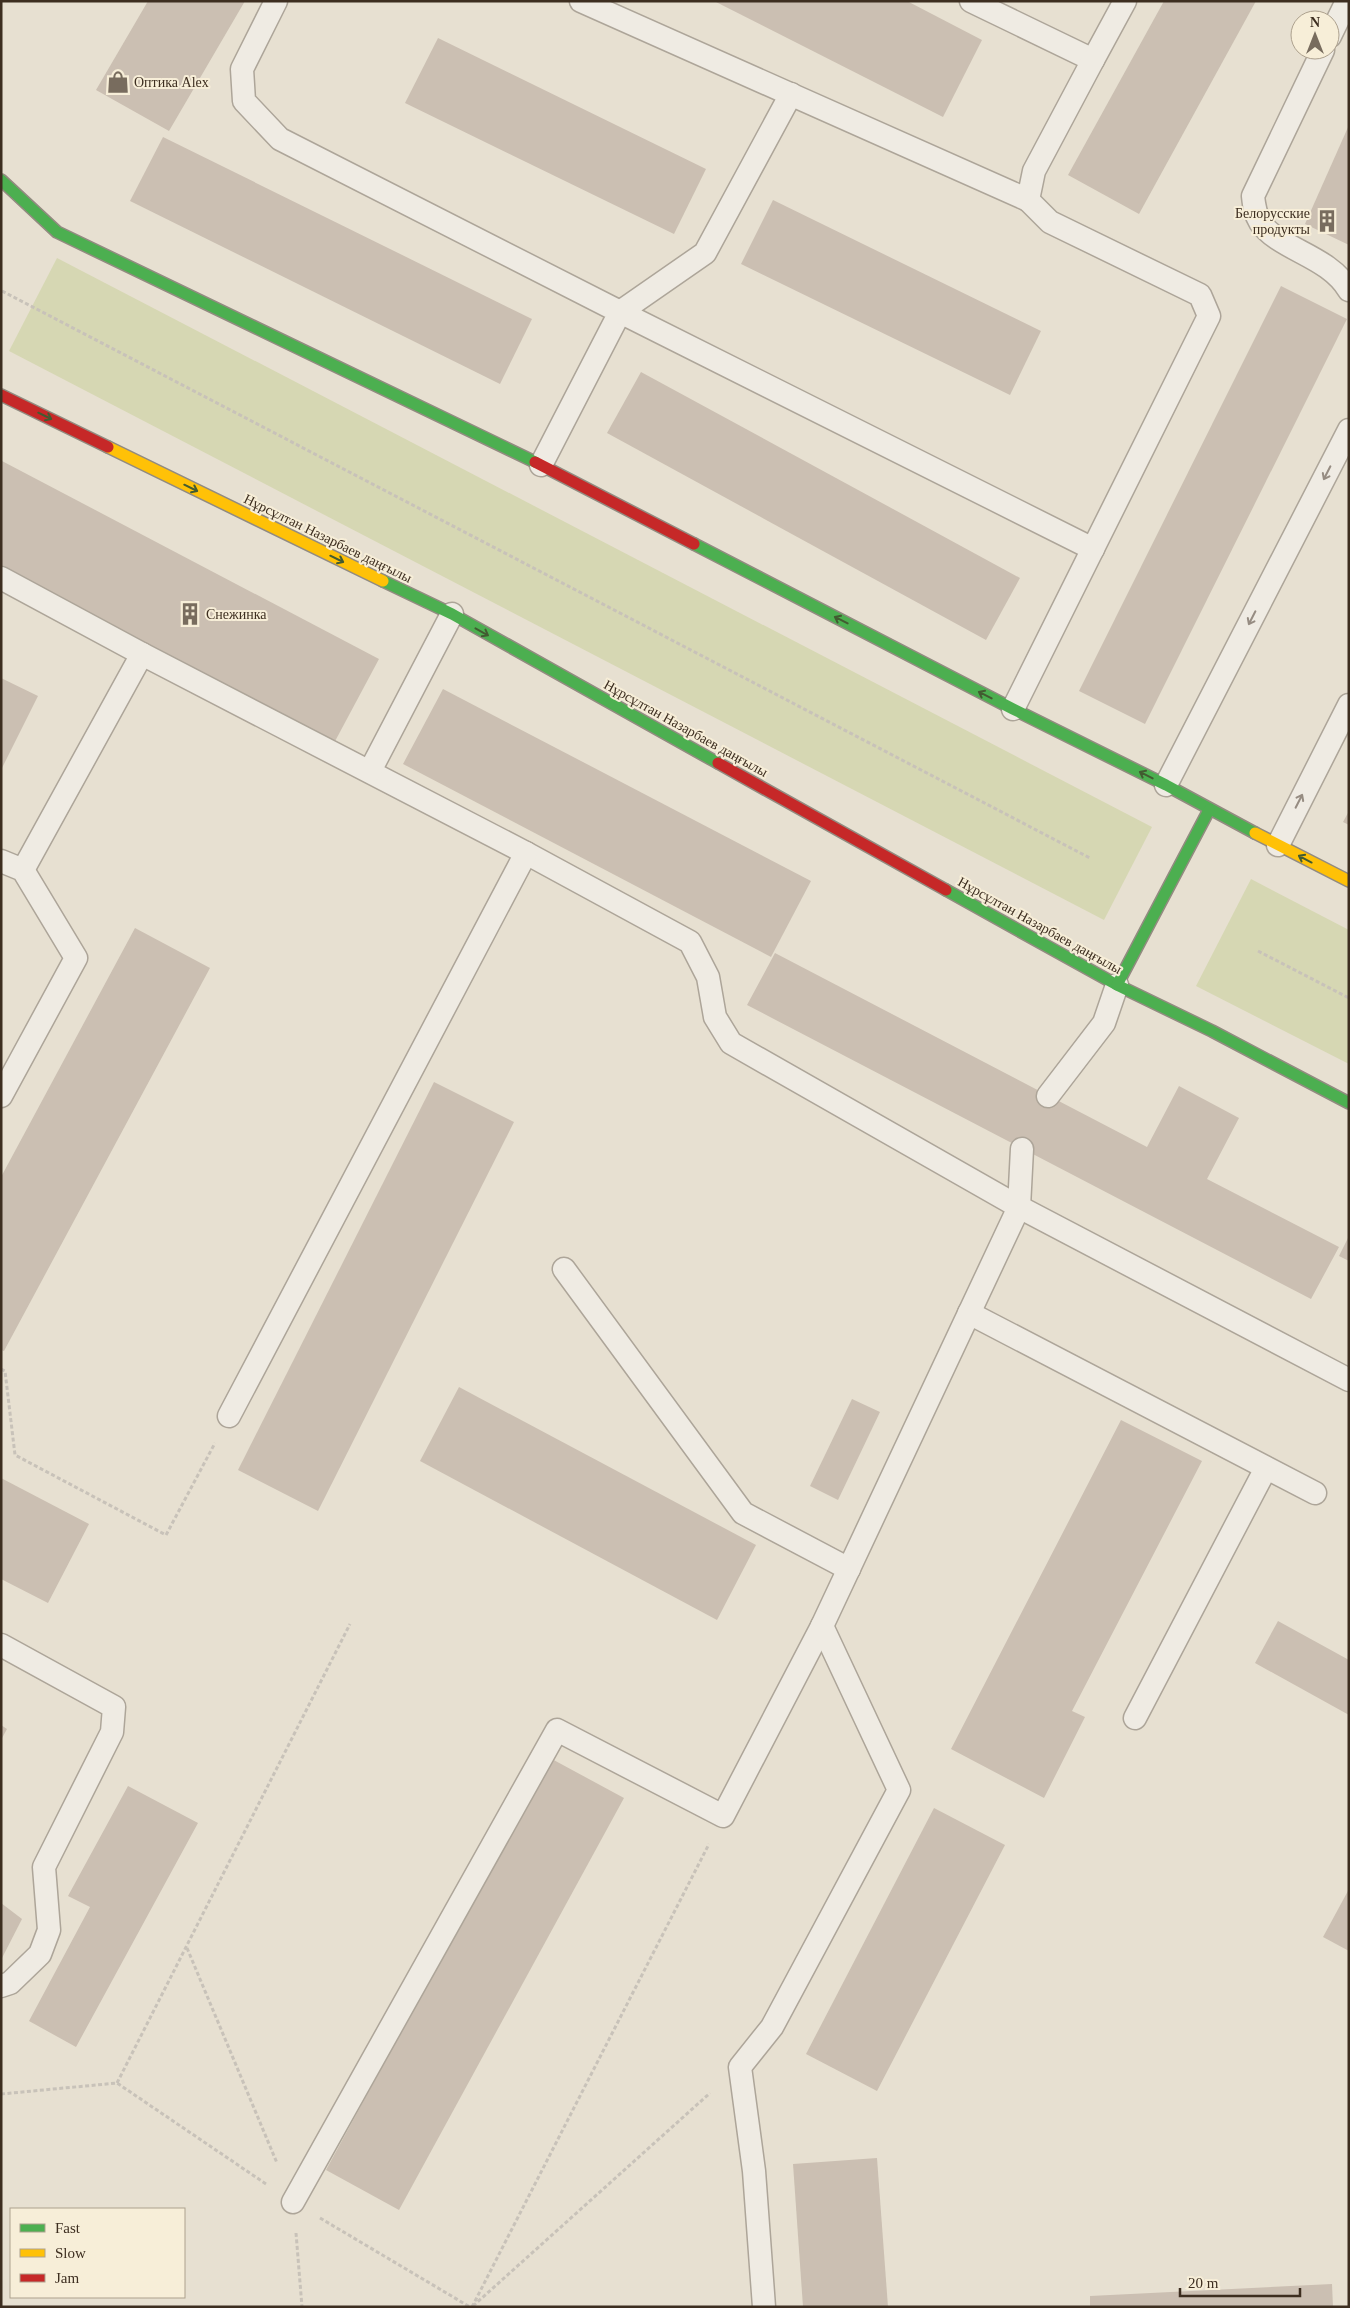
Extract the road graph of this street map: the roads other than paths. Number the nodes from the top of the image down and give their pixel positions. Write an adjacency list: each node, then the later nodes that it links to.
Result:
1 (276, 1): 11 (lane)
2 (581, 1): 7 (lane)
3 (971, 1): 5 (lane)
4 (1125, 1): 5 (lane)
5 (1093, 60): 9 (lane)
6 (1318, 60): 10 (lane)
7 (791, 94): 9 (lane); 11 (lane)
8 (1, 180): 14 (main road)
9 (1028, 200): 15 (lane)
10 (1349, 290)
11 (620, 312): 14 (lane); 15 (lane)
12 (1, 395): 17 (main road, Нұрсұлтан Назарбаев даңғылы, one-way to 17)
13 (1349, 430): 22 (lane, one-way to 22)
14 (541, 465): 20 (main road, one-way to 14)
15 (1093, 549): 20 (lane)
16 (1, 578): 18 (lane)
17 (452, 614): 21 (lane); 29 (main road, Нұрсұлтан Назарбаев даңғылы, one-way to 29)
18 (142, 654): 21 (lane); 27 (lane)
19 (1349, 705): 24 (lane, one-way to 19)
20 (1013, 709): 22 (main road, one-way to 20)
21 (370, 771): 25 (lane)
22 (1166, 785): 23 (main road)
23 (1208, 810): 24 (main road); 29 (main road)
24 (1278, 845): 28 (main road, one-way to 24)
25 (526, 853): 34 (lane); 38 (lane)
26 (1, 861): 27 (lane)
27 (23, 870): 30 (lane)
28 (1349, 881)
29 (1118, 985): 31 (lane); 32 (main road, Нұрсұлтан Назарбаев даңғылы)
30 (1, 1096)
31 (1048, 1096)
32 (1349, 1104)
33 (1022, 1148): 34 (lane)
34 (1019, 1207): 36 (lane); 37 (lane)
35 (564, 1269): 41 (lane)
36 (969, 1313): 39 (lane); 41 (lane)
37 (1349, 1380)
38 (229, 1416)
39 (1266, 1468): 40 (lane); 44 (lane)
40 (1315, 1493)
41 (849, 1569): 42 (lane)
42 (822, 1626): 46 (lane); 47 (lane)
43 (1, 1645): 45 (lane)
44 (1135, 1718)
45 (1, 1986)
46 (293, 2202)
47 (764, 2307)

